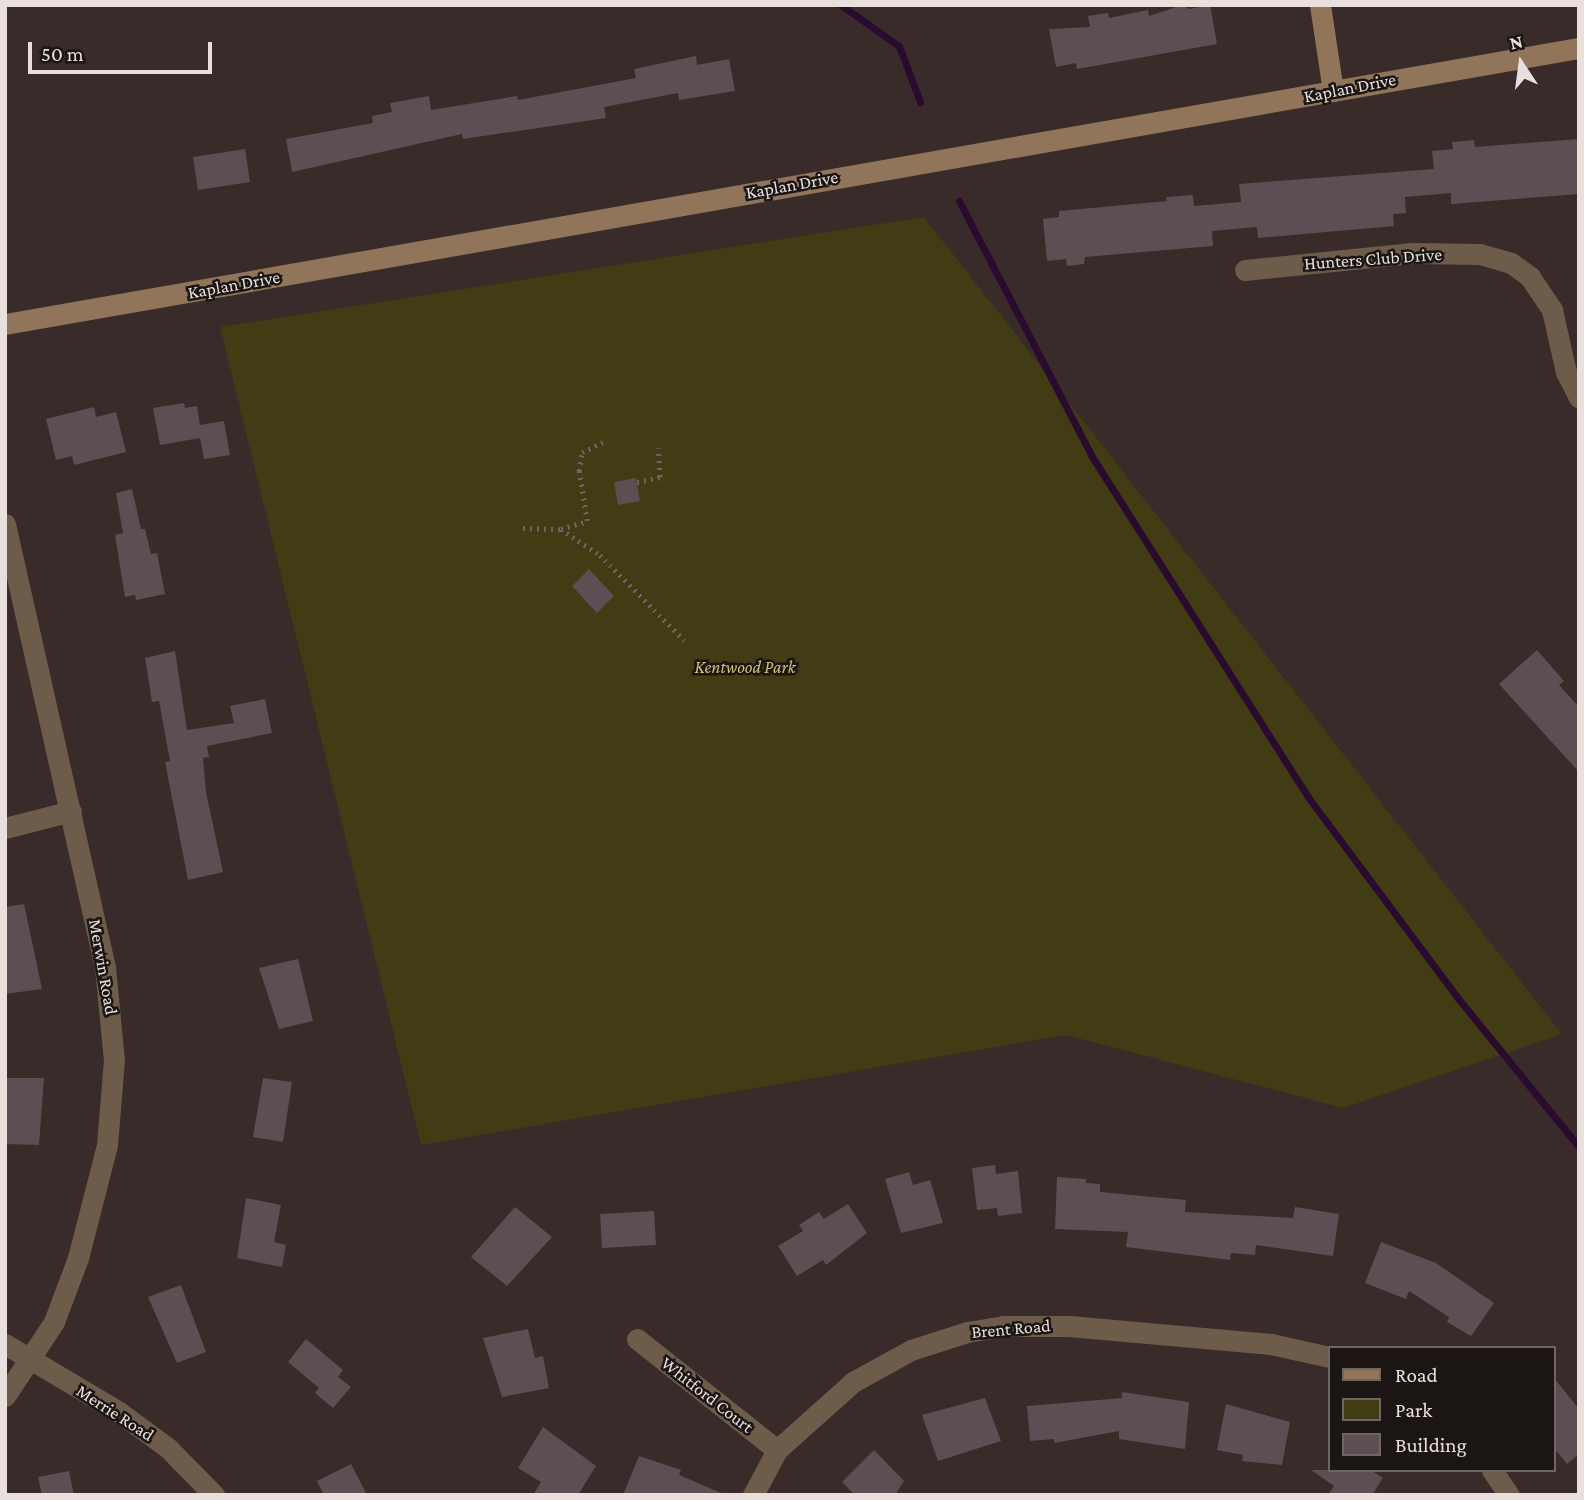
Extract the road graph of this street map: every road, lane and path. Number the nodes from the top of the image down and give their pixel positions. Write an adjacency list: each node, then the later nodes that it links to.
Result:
1 (1320, 5): 3 (street)
2 (1579, 48): 3 (street, Kaplan Drive)
3 (1333, 91): 5 (street, Kaplan Drive)
4 (1245, 270): 6 (street, Hunters Club Drive)
5 (5, 324)
6 (1579, 398)
7 (603, 442): 12 (path)
8 (658, 448): 9 (path)
9 (637, 482)
10 (5, 524): 14 (street, Merwin Road)
11 (523, 528): 12 (path)
12 (561, 529): 13 (path)
13 (684, 640)
14 (71, 811): 15 (street); 19 (street, Merwin Road)
15 (5, 828)
16 (637, 1339): 21 (street, Whitford Court)
17 (5, 1344): 19 (street, Merrie Road)
18 (1328, 1357): 21 (street, Brent Road)
19 (31, 1360): 20 (street, Merwin Road); 23 (street, Merrie Road)
20 (5, 1396)
21 (777, 1450): 24 (street, Brent Road)
22 (1493, 1472): 25 (street)
23 (214, 1495)
24 (753, 1495)
25 (1509, 1495)

